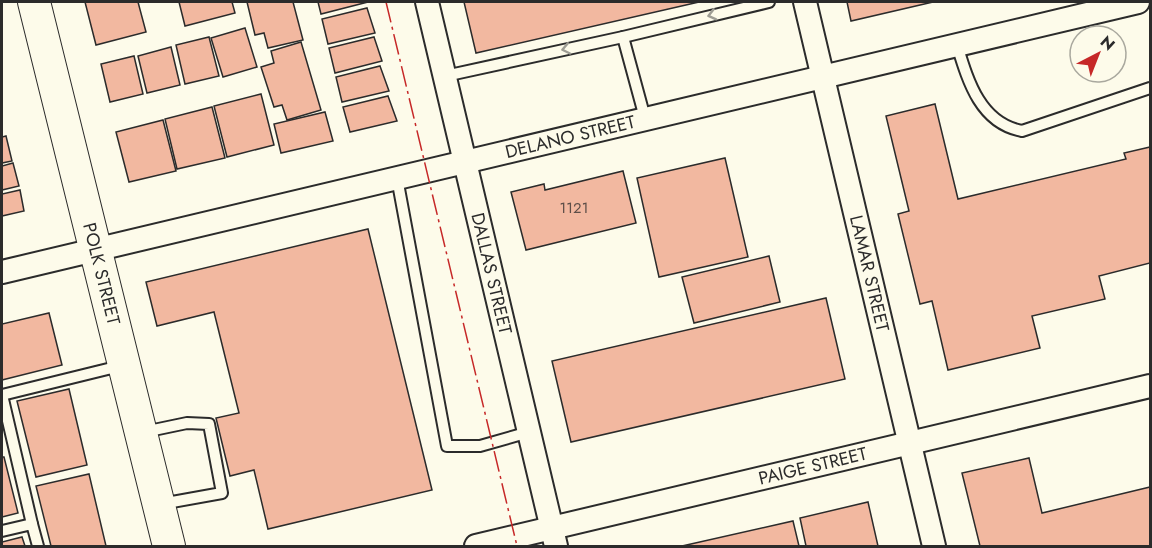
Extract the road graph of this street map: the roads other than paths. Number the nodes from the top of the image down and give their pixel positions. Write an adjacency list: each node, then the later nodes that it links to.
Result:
1 (33, 2): 14 (main road, POLK STREET)
2 (427, 2): 8 (street, DALLAS STREET)
3 (769, 2): 6 (lane, one-way to 6)
4 (805, 2): 9 (street, LAMAR STREET)
5 (1138, 2): 7 (street, DELANO STREET)
6 (623, 37): 8 (lane, one-way to 8); 11 (lane)
7 (957, 45): 9 (street, DELANO STREET); 10 (lane)
8 (445, 76): 12 (street, DALLAS STREET)
9 (823, 76): 11 (street, DELANO STREET); 21 (street, LAMAR STREET)
10 (1150, 88)
11 (645, 118): 12 (street, DELANO STREET)
12 (466, 160): 13 (street, DELANO STREET); 20 (street, DALLAS STREET)
13 (397, 178): 14 (street, DELANO STREET); 20 (lane)
14 (95, 249): 15 (street, DELANO STREET); 16 (main road, POLK STREET)
15 (2, 272)
16 (123, 365): 18 (lane); 19 (main road, POLK STREET)
17 (1150, 386): 21 (street, PAIGE STREET)
18 (2, 395): 23 (lane)
19 (141, 432): 22 (main road, POLK STREET); 22 (lane)
20 (529, 432): 25 (street, DALLAS STREET)
21 (909, 443): 25 (street, PAIGE STREET); 29 (street, LAMAR STREET)
22 (158, 504): 27 (main road, POLK STREET)
23 (32, 524): 24 (lane); 26 (lane)
24 (2, 531)
25 (554, 537): 28 (street, PAIGE STREET)
26 (38, 546)
27 (169, 546)
28 (476, 546)
29 (933, 546)

